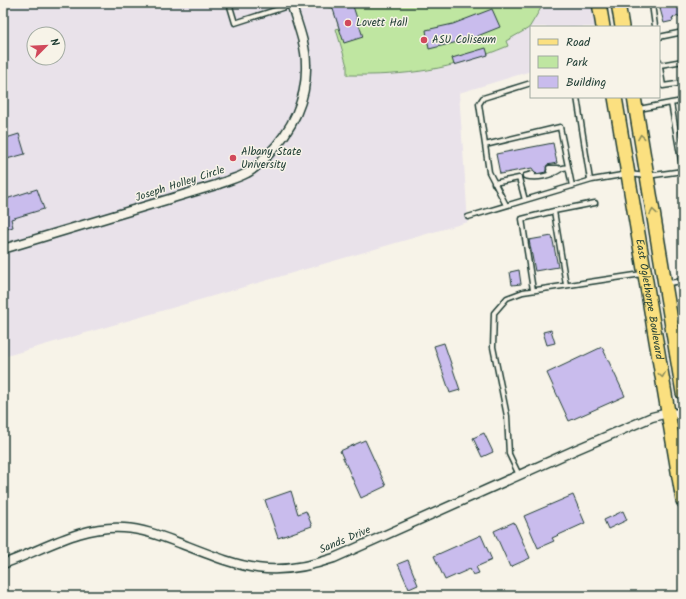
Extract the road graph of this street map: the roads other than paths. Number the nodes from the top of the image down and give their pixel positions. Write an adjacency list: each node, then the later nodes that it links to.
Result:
1 (228, 3): 4 (lane)
2 (599, 3): 6 (main road)
3 (618, 3): 7 (main road)
4 (291, 4): 39 (street, Joseph Holley Circle)
5 (652, 4): 8 (lane)
6 (603, 26)
7 (622, 26)
8 (655, 26)
9 (683, 32): 10 (lane)
10 (660, 37)
11 (683, 61): 12 (lane)
12 (660, 63)
13 (660, 71): 15 (lane)
14 (530, 83): 21 (lane)
15 (683, 83)
16 (577, 98): 31 (lane)
17 (615, 98): 27 (main road, East Oglethorpe Boulevard)
18 (683, 101): 20 (lane)
19 (635, 103): 20 (lane); 29 (main road, East Oglethorpe Boulevard, one-way to 19)
20 (671, 103): 25 (lane)
21 (485, 145): 22 (lane); 32 (lane)
22 (568, 167): 24 (lane); 33 (lane)
23 (549, 169): 24 (lane)
24 (561, 169): 28 (lane)
25 (683, 172): 29 (lane)
26 (533, 173): 28 (lane)
27 (628, 174): 29 (lane); 31 (lane); 40 (main road, East Oglethorpe Boulevard)
28 (526, 176): 30 (lane)
29 (647, 176): 42 (main road, East Oglethorpe Boulevard, one-way to 29)
30 (519, 178): 32 (lane); 34 (lane)
31 (590, 180): 33 (lane)
32 (494, 183): 36 (lane)
33 (572, 186): 34 (lane)
34 (525, 200): 36 (lane)
35 (594, 203): 37 (lane)
36 (506, 206): 38 (lane)
37 (554, 211): 43 (lane); 44 (lane)
38 (468, 217)
39 (3, 249)
40 (644, 274): 43 (lane); 47 (main road, East Oglethorpe Boulevard, one-way to 47)
41 (683, 281): 42 (lane)
42 (665, 284): 45 (main road, East Oglethorpe Boulevard)
43 (566, 285): 44 (lane)
44 (533, 290): 49 (lane)
45 (677, 318): 46 (main road, East Oglethorpe Boulevard)
46 (683, 394)
47 (668, 413): 48 (street, Sands Drive); 49 (street, Sands Drive); 50 (main road, East Oglethorpe Boulevard)
48 (683, 414)
49 (519, 475): 51 (street, Sands Drive)
50 (683, 501)
51 (3, 564)

